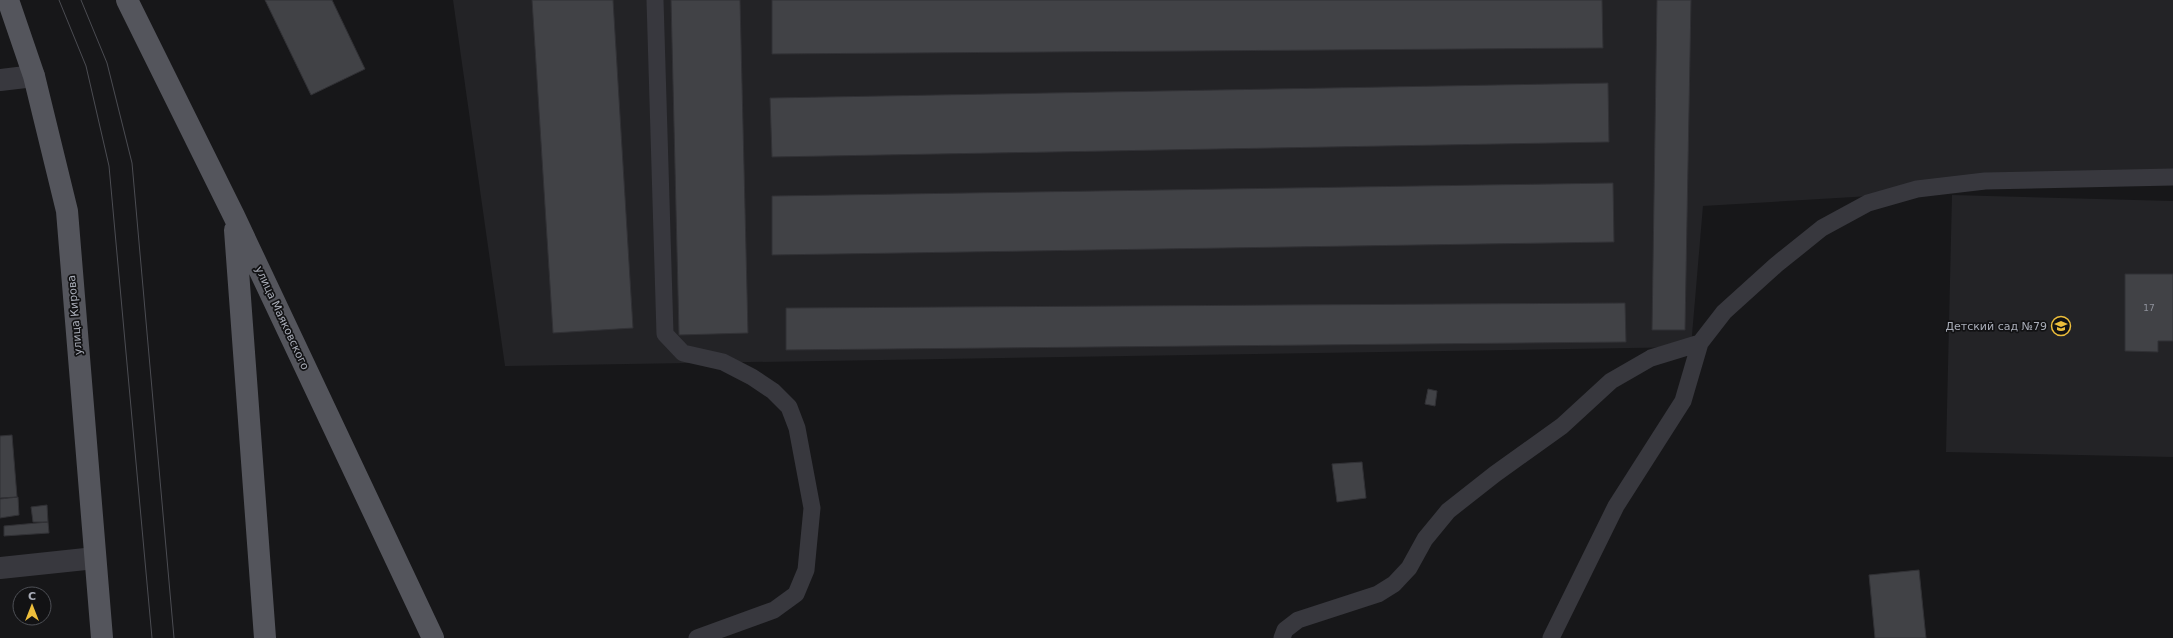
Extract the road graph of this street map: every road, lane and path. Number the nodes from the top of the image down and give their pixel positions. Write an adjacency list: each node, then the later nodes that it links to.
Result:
1 (8, 0): 4 (main road, улица Кирова)
2 (127, 0): 7 (main road, улица Маяковского)
3 (655, 0): 14 (lane)
4 (34, 76): 5 (street); 9 (main road, улица Кирова)
5 (0, 80)
6 (2173, 177): 8 (lane)
7 (234, 216): 12 (main road); 13 (main road, улица Маяковского)
8 (1700, 343): 15 (lane); 16 (lane)
9 (95, 558): 10 (street); 11 (main road, улица Кирова)
10 (0, 568)
11 (102, 638)
12 (265, 638)
13 (433, 638)
14 (697, 638)
15 (1282, 638)
16 (1551, 638)

